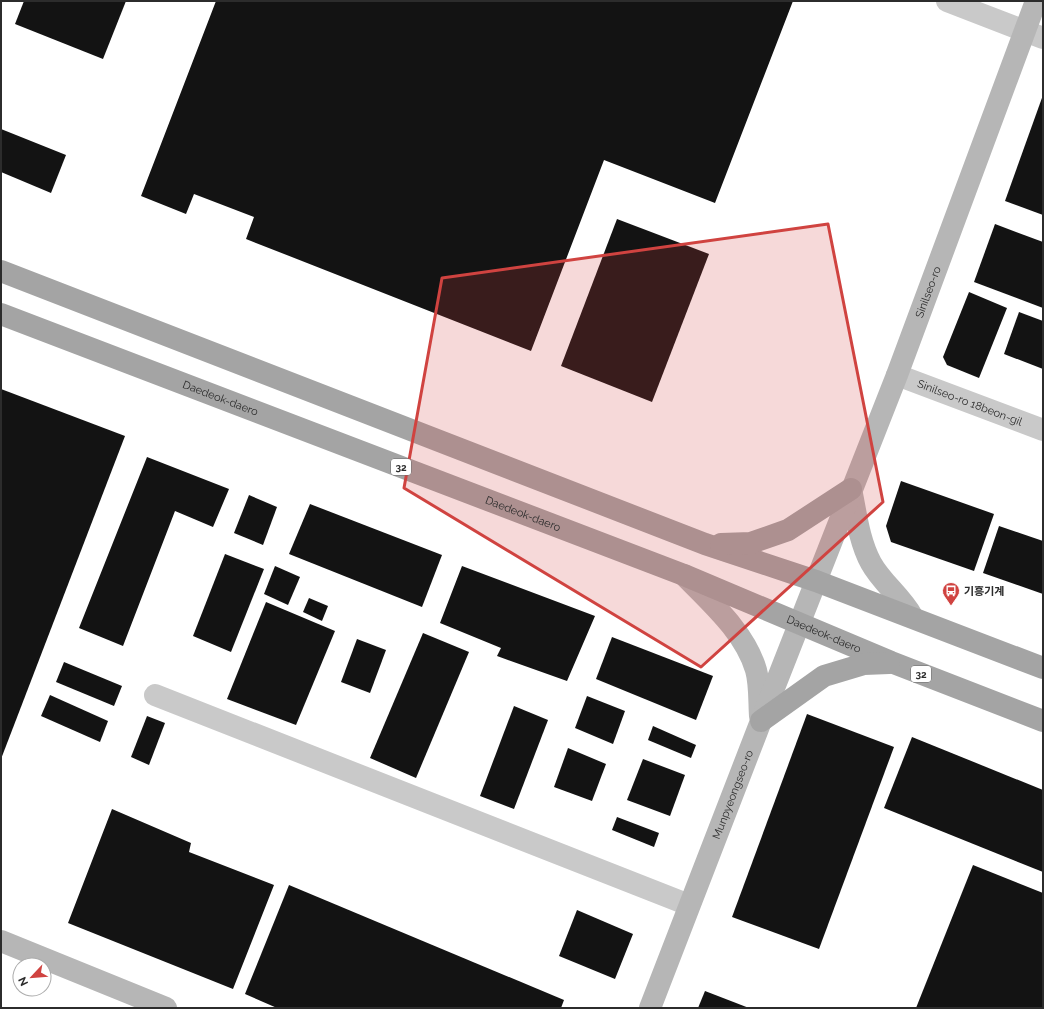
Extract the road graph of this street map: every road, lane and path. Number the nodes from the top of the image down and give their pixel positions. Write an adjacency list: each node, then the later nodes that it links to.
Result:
1 (947, 1): 3 (street)
2 (1036, 1): 3 (main road, Sinilseo-ro)
3 (1034, 35): 6 (main road, Sinilseo-ro)
4 (1, 271): 9 (main road)
5 (1, 314): 10 (main road, Daedeok-daero / 32)
6 (897, 375): 7 (street, Sinilseo-ro 18beon-gil); 8 (main road, Sinilseo-ro)
7 (1043, 430)
8 (851, 489): 9 (main road); 11 (main road, Sinilseo-ro); 12 (main road)
9 (705, 544): 11 (main road)
10 (684, 575): 13 (main road, Daedeok-daero / 32); 17 (main road)
11 (816, 581): 12 (main road); 13 (main road, Munpyeongseo-ro)
12 (912, 616): 15 (main road)
13 (800, 623): 14 (main road, Daedeok-daero / 32); 17 (main road, Munpyeongseo-ro)
14 (891, 662): 17 (main road); 18 (main road, Daedeok-daero / 32)
15 (1043, 668)
16 (155, 695): 19 (street)
17 (760, 721): 19 (main road, Munpyeongseo-ro)
18 (1043, 721)
19 (689, 906): 22 (main road, Munpyeongseo-ro)
20 (1, 942): 21 (main road)
21 (166, 1008)
22 (650, 1008)

